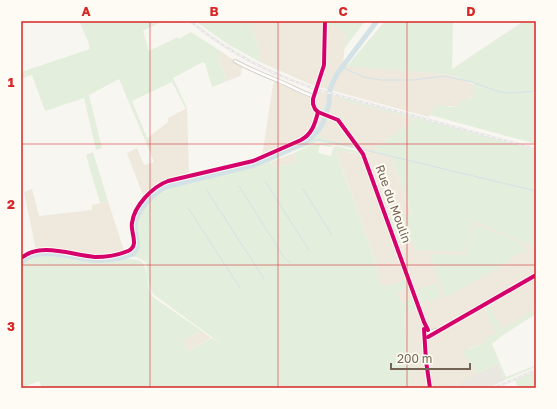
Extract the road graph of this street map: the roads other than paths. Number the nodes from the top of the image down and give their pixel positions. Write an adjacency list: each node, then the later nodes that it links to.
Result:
1 (325, 21): 3 (street)
2 (235, 61): 3 (street)
3 (314, 96): 4 (street)
4 (318, 112): 5 (street); 7 (street, Rue du Moulin)
5 (21, 258)
6 (536, 275): 8 (street)
7 (424, 322): 8 (street, Rue du Moulin); 9 (street, Rue du Moulin)
8 (430, 332): 9 (street); 10 (street)
9 (425, 333): 10 (street); 11 (street, Rue du Moulin)
10 (428, 337): 11 (street, Rue du Moulin)
11 (425, 350): 12 (street, Rue du Moulin)
12 (430, 388)

